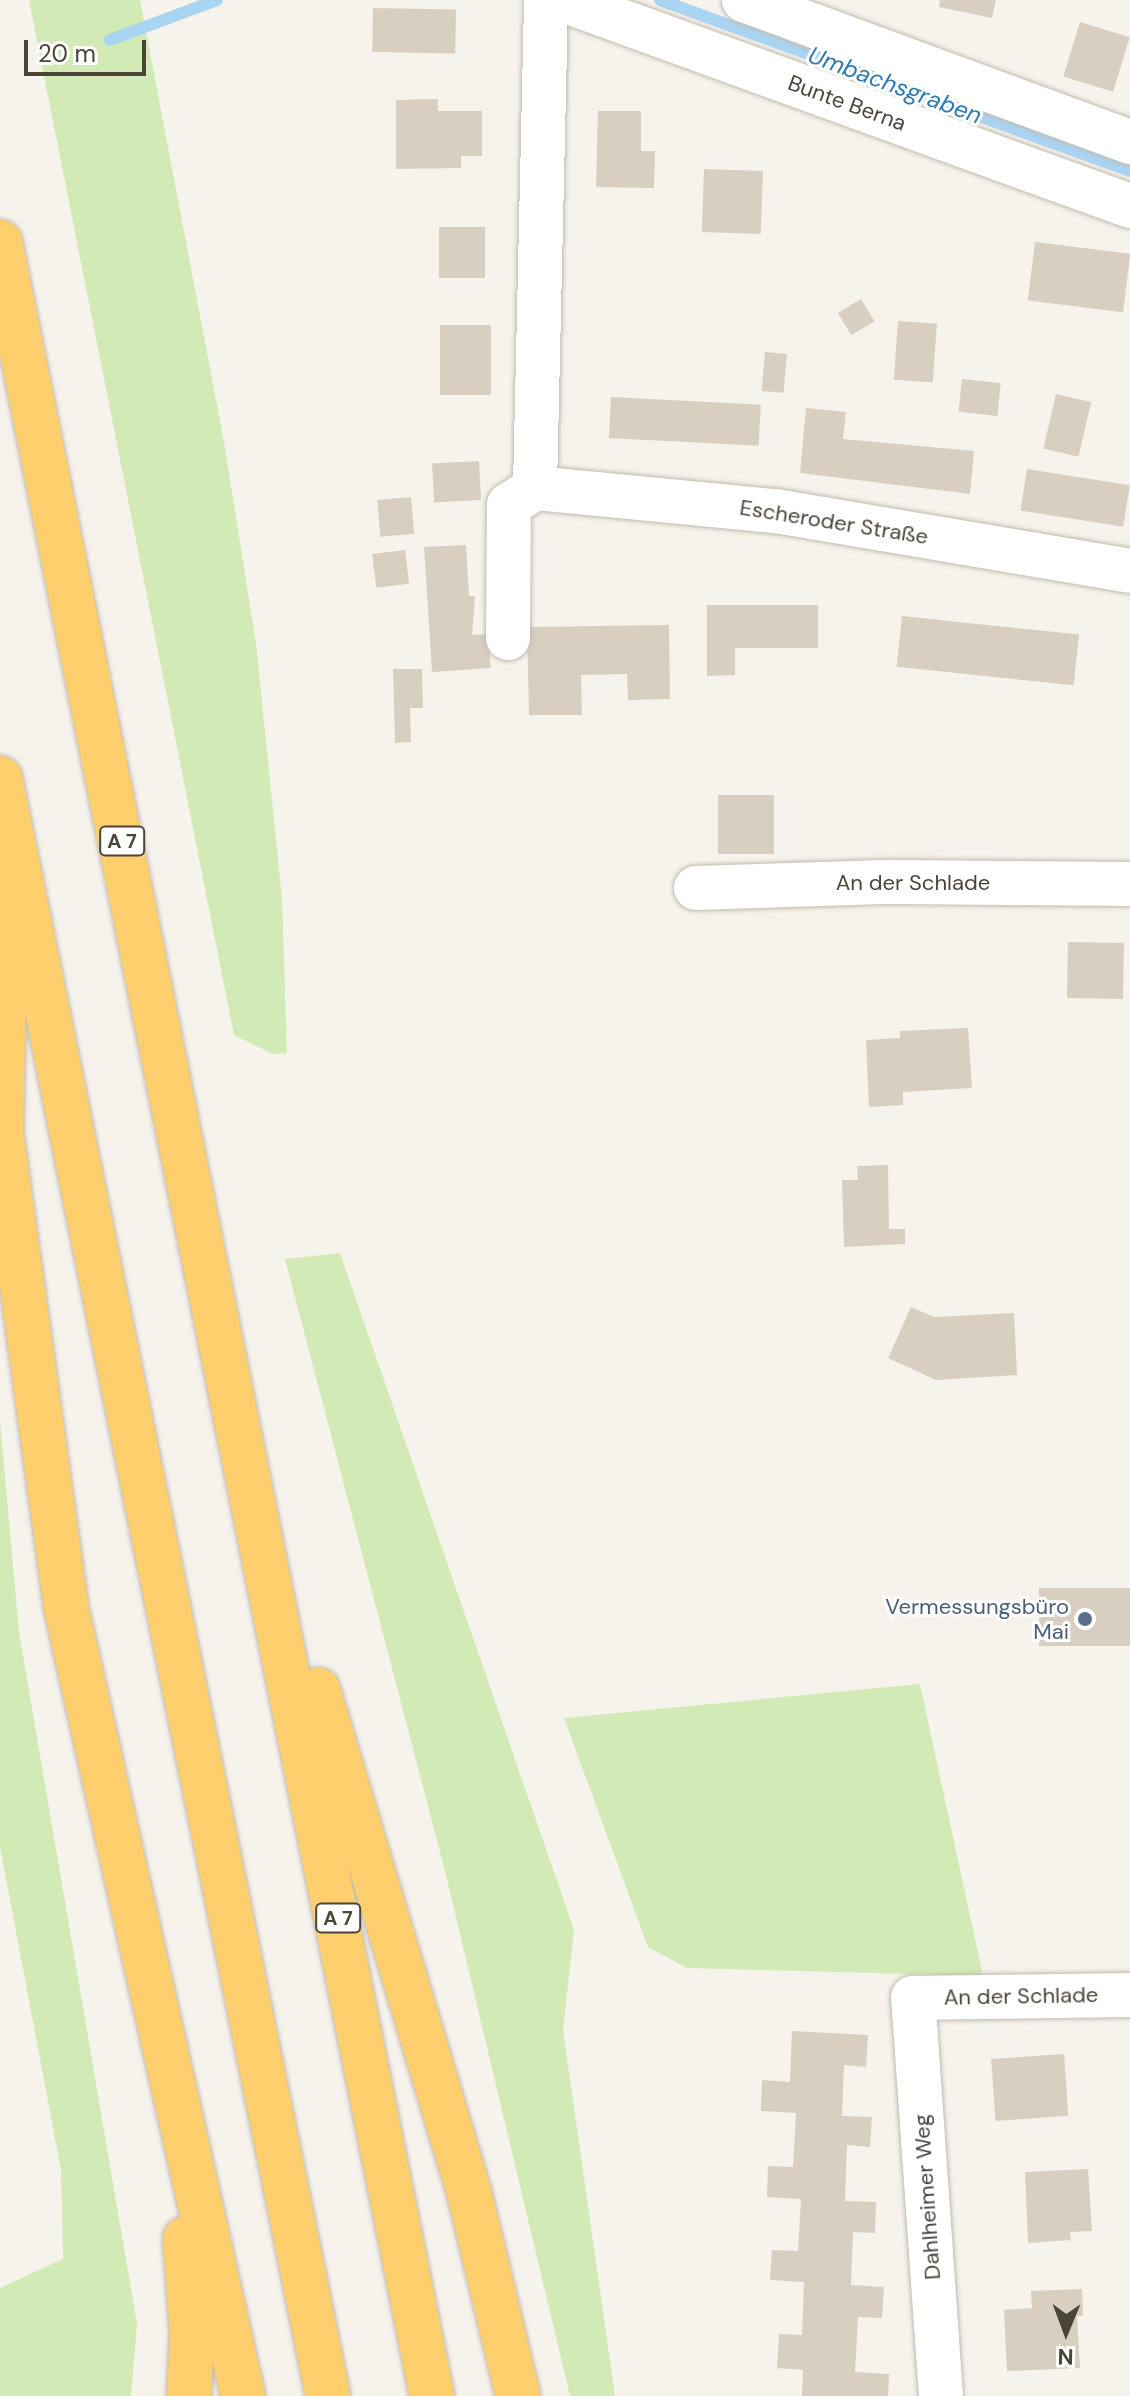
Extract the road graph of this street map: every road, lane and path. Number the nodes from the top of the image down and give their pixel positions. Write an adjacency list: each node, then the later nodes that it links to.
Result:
1 (546, 0): 7 (street)
2 (563, 0): 5 (street, Bunte Berna)
3 (744, 0): 4 (street)
4 (1130, 142)
5 (1130, 206)
6 (0, 242): 13 (highway, A 7)
7 (535, 488): 8 (street, Escheroder Straße); 9 (street)
8 (1130, 571)
9 (508, 638)
10 (4, 797): 16 (highway); 19 (highway)
11 (1130, 884): 12 (street, An der Schlade)
12 (696, 888)
13 (243, 1440): 20 (highway, A 7); 21 (highway)
14 (1130, 1995): 15 (street, An der Schlade)
15 (913, 1998): 22 (street, Dahlheimer Weg)
16 (174, 2097): 17 (highway); 18 (highway)
17 (189, 2396)
18 (243, 2396)
19 (328, 2396)
20 (432, 2396)
21 (518, 2396)
22 (941, 2396)

